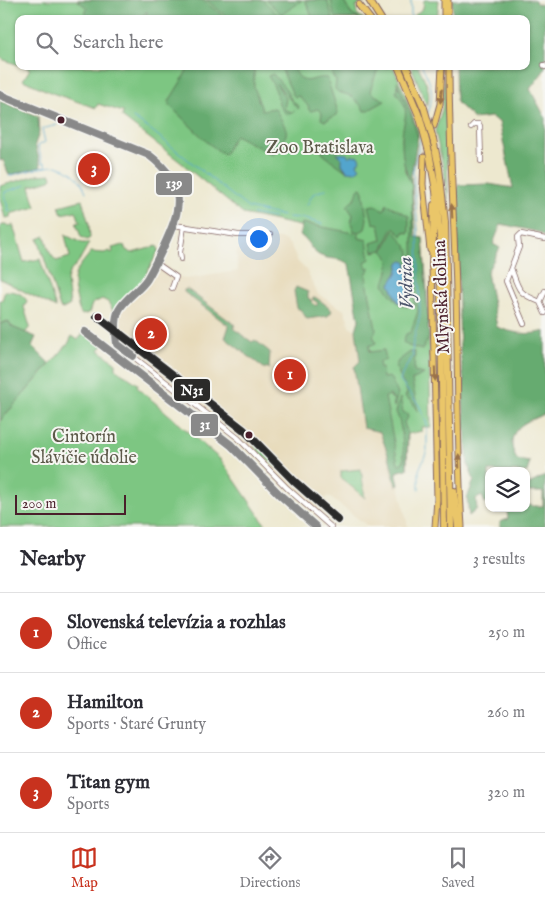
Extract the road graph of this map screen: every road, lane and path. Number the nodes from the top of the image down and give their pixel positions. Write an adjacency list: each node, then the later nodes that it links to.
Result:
1 (369, 0): 6 (highway)
2 (444, 0): 7 (main road)
3 (448, 0): 8 (main road)
4 (359, 5): 5 (highway)
5 (367, 15)
6 (378, 15)
7 (444, 15)
8 (448, 15)
9 (400, 70): 16 (highway, bridge)
10 (408, 70): 32 (highway, bridge)
11 (442, 70): 14 (main road, one-way to 14)
12 (449, 70): 38 (main road, Mlynská dolina, one-way to 12)
13 (0, 95): 19 (street)
14 (434, 126)
15 (471, 127): 17 (street)
16 (427, 154): 18 (highway); 25 (main road, Mlynská dolina)
17 (481, 160)
18 (435, 181): 25 (highway); 35 (highway)
19 (174, 225): 20 (street); 24 (street)
20 (184, 226): 21 (street); 23 (street)
21 (270, 235)
22 (545, 240): 26 (street)
23 (181, 259)
24 (156, 263): 27 (street); 33 (street)
25 (432, 266): 34 (main road, Mlynská dolina, one-way to 34)
26 (511, 268): 29 (street); 31 (street)
27 (172, 288)
28 (545, 291): 29 (street)
29 (540, 302): 30 (street)
30 (545, 313)
31 (524, 324)
32 (450, 449): 36 (highway); 37 (highway)
33 (331, 527)
34 (435, 527)
35 (444, 527)
36 (451, 527)
37 (458, 527)
38 (462, 527)

